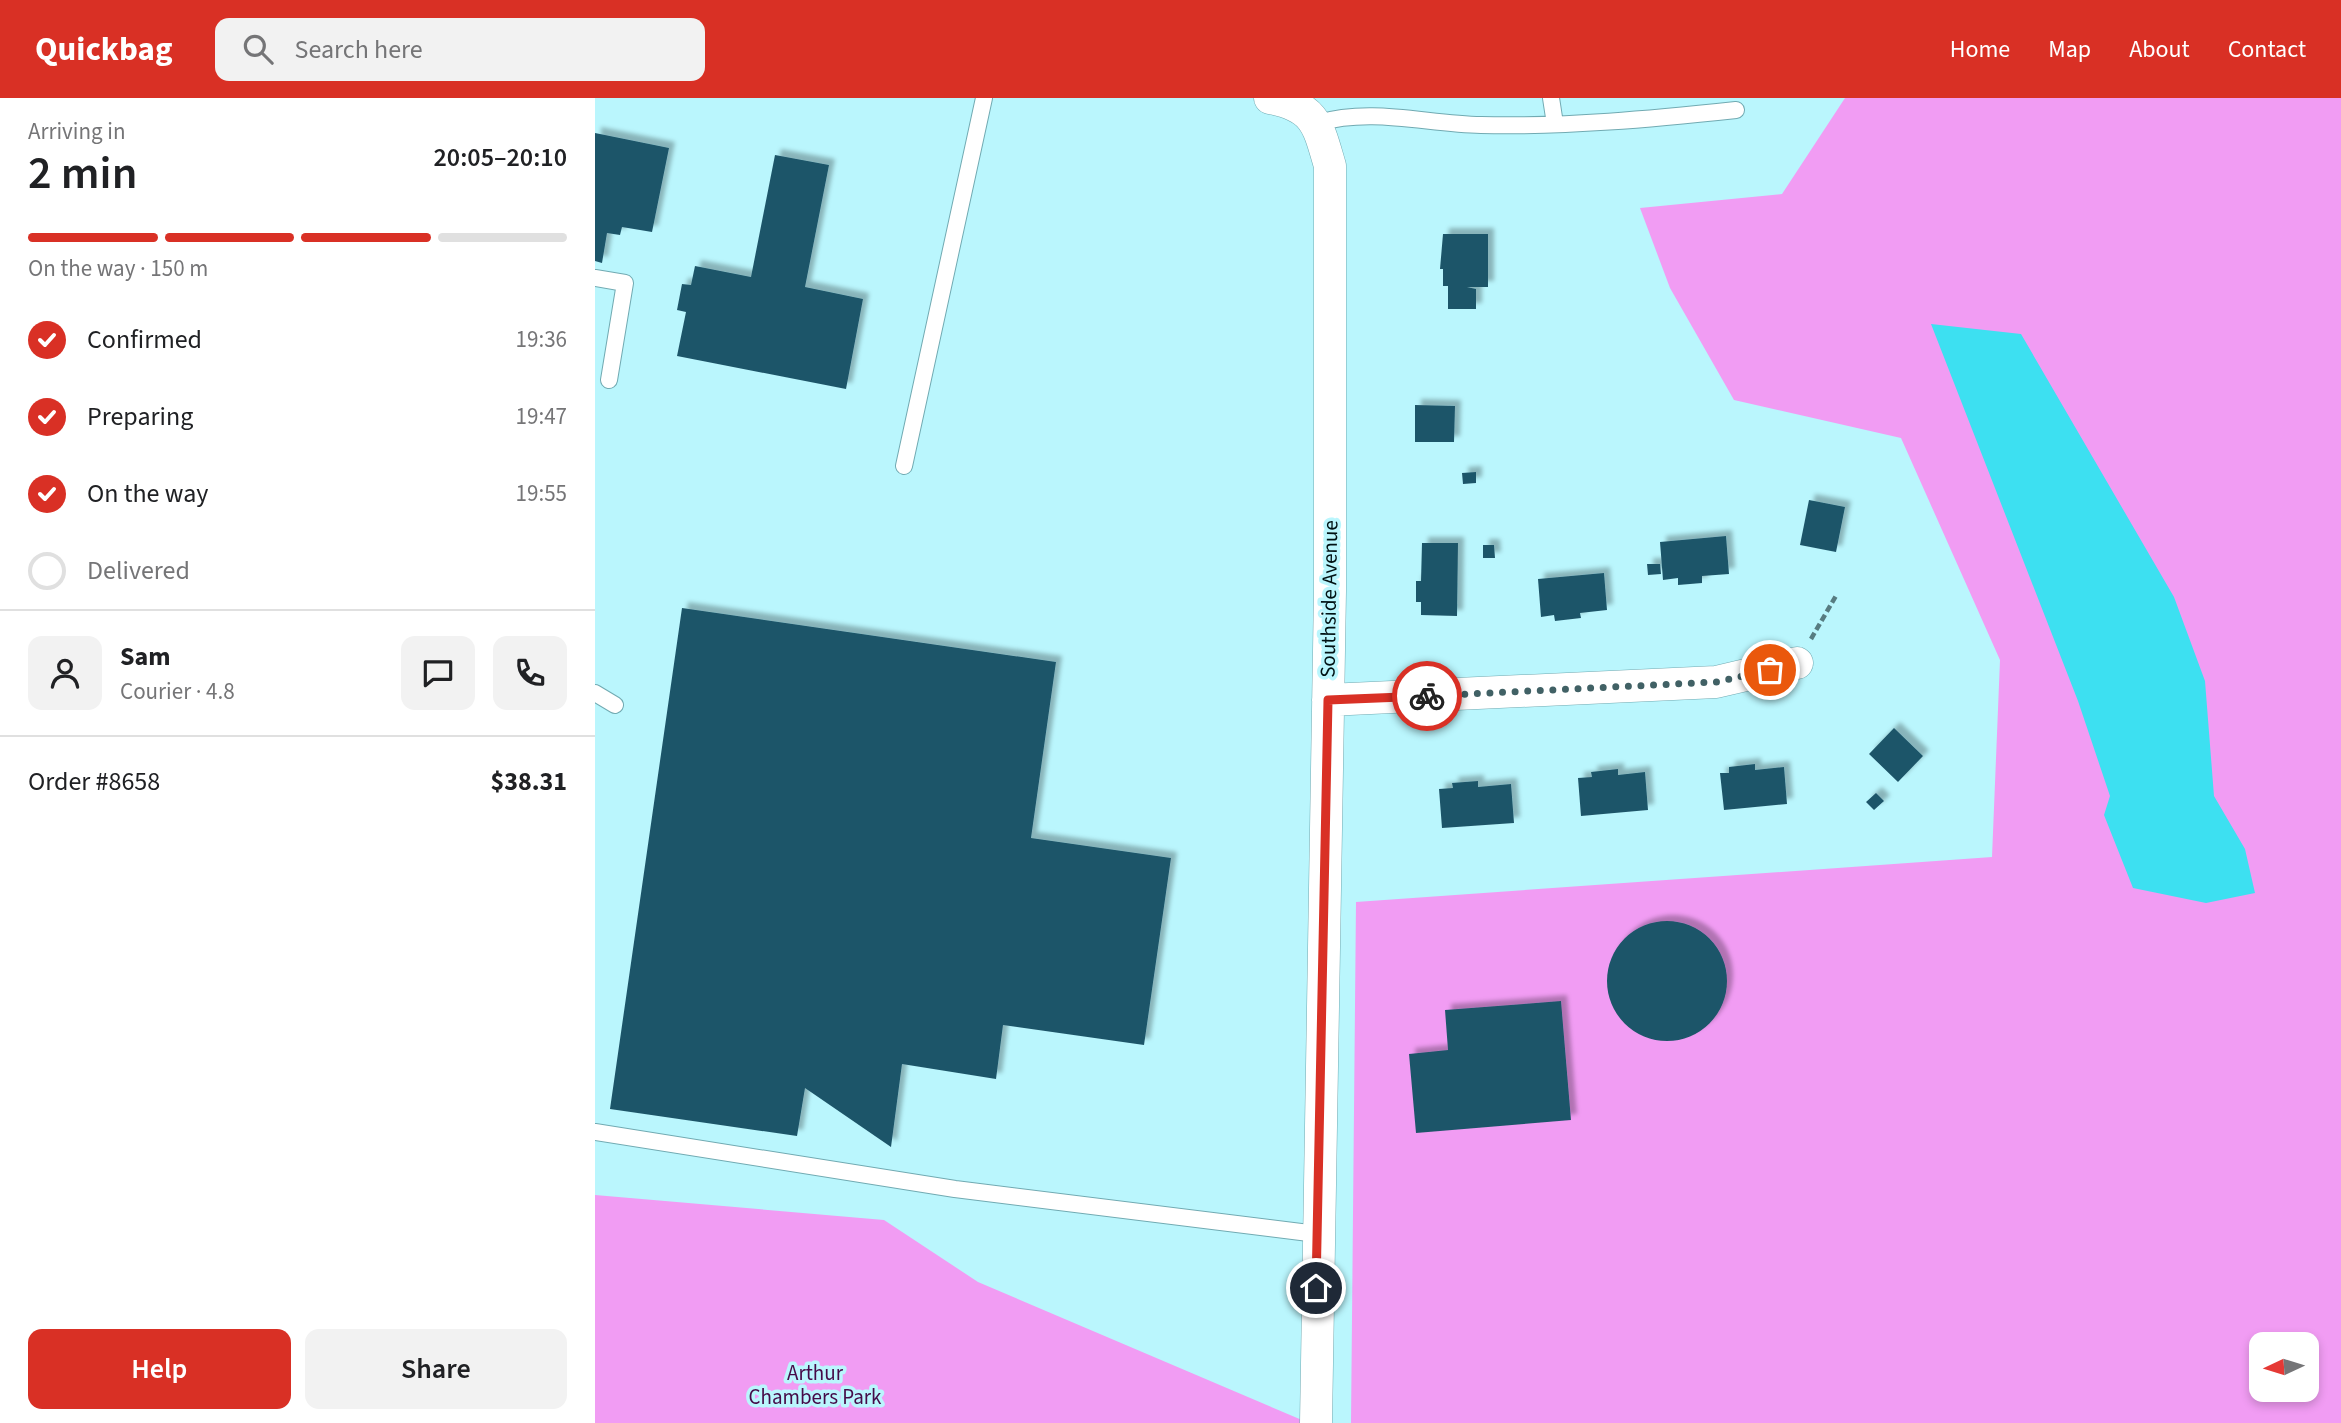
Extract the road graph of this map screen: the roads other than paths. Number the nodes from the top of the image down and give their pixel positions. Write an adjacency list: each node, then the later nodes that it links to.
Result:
1 (984, 98): 10 (lane)
2 (1270, 98): 6 (street)
3 (1551, 98): 7 (lane)
4 (1711, 105): 5 (lane); 7 (lane)
5 (1736, 110)
6 (1318, 123): 7 (lane); 13 (street, Southside Avenue)
7 (1555, 124)
8 (595, 278): 9 (lane)
9 (609, 380)
10 (904, 466)
11 (1797, 663): 13 (street)
12 (595, 693): 14 (lane)
13 (1328, 700): 16 (street, Southside Avenue)
14 (615, 705)
15 (595, 1132): 16 (lane)
16 (1317, 1234): 17 (street, Southside Avenue)
17 (1316, 1423)

